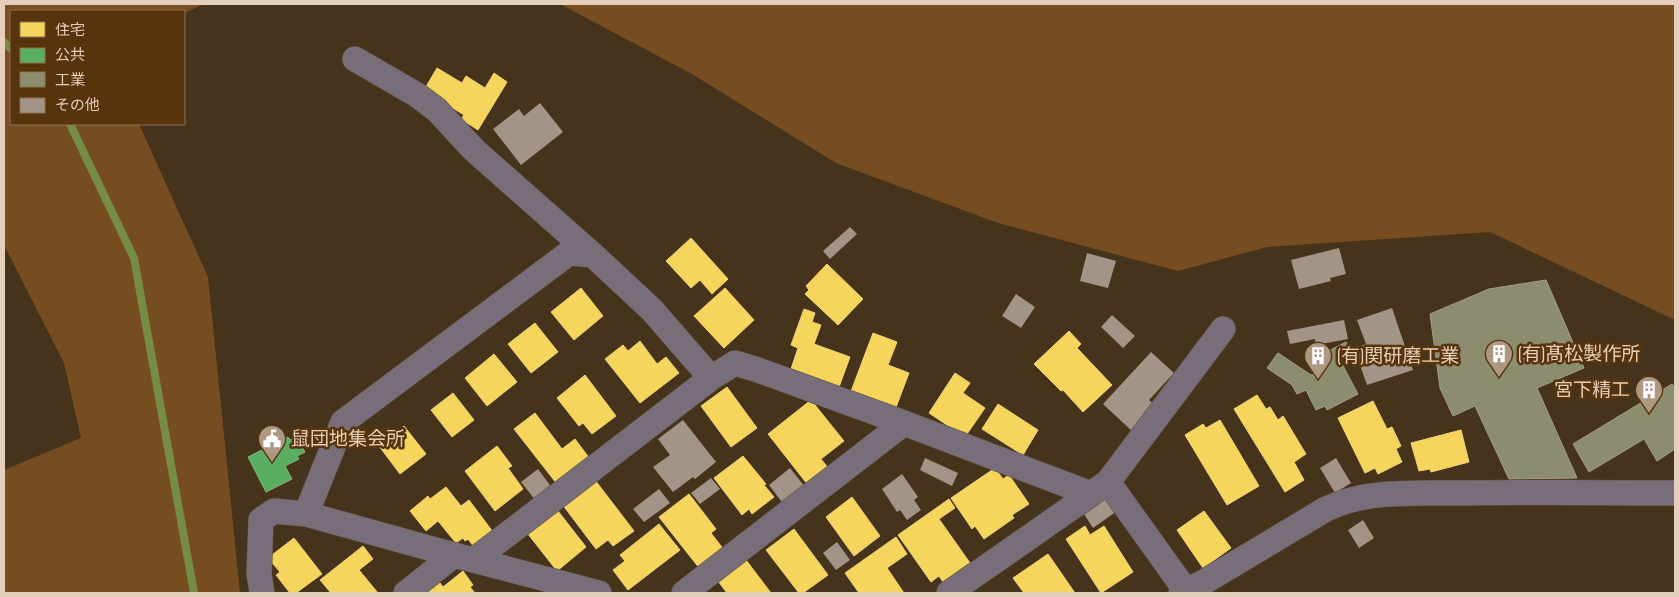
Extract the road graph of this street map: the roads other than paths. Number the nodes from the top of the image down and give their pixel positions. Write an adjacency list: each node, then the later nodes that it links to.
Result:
1 (354, 60): 2 (street)
2 (594, 255): 4 (street); 8 (street)
3 (1223, 330): 6 (street)
4 (710, 378): 5 (street); 9 (street)
5 (904, 423): 6 (street); 14 (street)
6 (1100, 488): 10 (street); 15 (street)
7 (1675, 493): 10 (street)
8 (306, 514): 9 (street); 11 (street)
9 (464, 558): 12 (street); 13 (street)
10 (1184, 592)
11 (262, 593)
12 (406, 593)
13 (599, 593)
14 (684, 593)
15 (949, 593)

